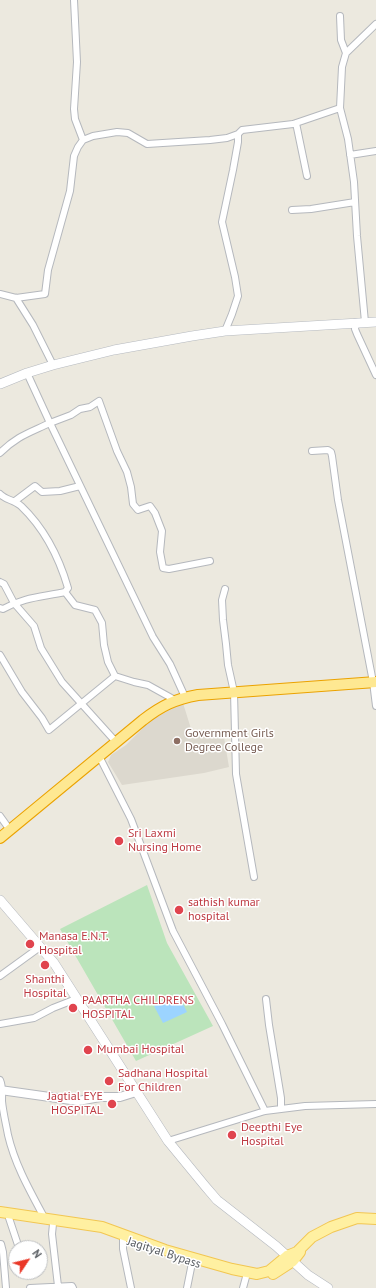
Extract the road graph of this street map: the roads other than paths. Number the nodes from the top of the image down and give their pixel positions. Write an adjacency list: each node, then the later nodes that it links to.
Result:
1 (74, 0): 9 (street)
2 (340, 16): 5 (street)
3 (374, 26): 4 (street); 5 (street)
4 (376, 35)
5 (346, 53): 6 (street)
6 (340, 108): 7 (street); 11 (street)
7 (296, 123): 8 (street); 12 (street)
8 (238, 134): 9 (street); 19 (street)
9 (83, 140): 16 (street)
10 (376, 151): 11 (street)
11 (350, 155): 13 (street)
12 (307, 176)
13 (356, 202): 14 (street); 17 (street)
14 (292, 210)
15 (0, 294): 16 (street)
16 (16, 298): 20 (street)
17 (361, 322): 18 (main road); 19 (main road); 22 (street)
18 (376, 322)
19 (225, 331): 20 (main road)
20 (53, 365): 21 (main road)
21 (27, 373): 23 (main road); 24 (street)
22 (376, 375)
23 (0, 384)
24 (50, 423): 26 (street); 27 (street); 30 (street)
25 (312, 451): 38 (street)
26 (0, 453)
27 (80, 486): 29 (street); 40 (street)
28 (0, 494): 29 (street)
29 (15, 501): 33 (street)
30 (210, 561)
31 (0, 582): 34 (street)
32 (225, 589): 39 (street)
33 (65, 592): 34 (street); 37 (street)
34 (14, 603): 35 (street); 42 (street)
35 (0, 608)
36 (0, 655): 42 (street)
37 (115, 676): 41 (street); 42 (street)
38 (375, 682): 39 (highway); 43 (street)
39 (234, 692): 40 (highway); 49 (street)
40 (185, 697): 41 (highway)
41 (175, 700): 44 (highway)
42 (81, 704): 44 (street)
43 (376, 706)
44 (116, 742): 45 (highway)
45 (99, 756): 47 (highway); 61 (street)
46 (0, 816): 47 (street)
47 (10, 830): 48 (highway)
48 (0, 838)
49 (254, 877)
50 (0, 900): 51 (main road)
51 (40, 947): 52 (street); 53 (main road)
52 (0, 976)
53 (76, 999): 55 (street); 58 (main road)
54 (266, 999): 60 (street)
55 (0, 1024)
56 (0, 1080): 57 (street)
57 (1, 1090): 58 (street); 65 (street)
58 (136, 1092): 62 (main road)
59 (376, 1104): 60 (street)
60 (281, 1109): 61 (street)
61 (265, 1112): 62 (street)
62 (168, 1142): 69 (main road)
63 (3, 1216): 65 (main road, Jagityal Bypass); 67 (street)
64 (376, 1219): 69 (main road, Jagityal Bypass)
65 (49, 1222): 66 (main road, Jagityal Bypass); 69 (main road, Jagityal Bypass); 72 (street)
66 (124, 1239): 70 (main road, Jagityal Bypass); 77 (street)
67 (15, 1240)
68 (0, 1244): 73 (street)
69 (290, 1259): 71 (main road, Jagityal Bypass); 80 (main road)
70 (192, 1263): 71 (main road, Jagityal Bypass); 78 (street)
71 (246, 1278): 79 (street)
72 (58, 1286): 75 (street); 76 (street)
73 (6, 1288)
74 (30, 1288): 75 (street)
75 (39, 1288)
76 (73, 1288)
77 (131, 1288)
78 (187, 1288)
79 (243, 1288)
80 (327, 1288)

